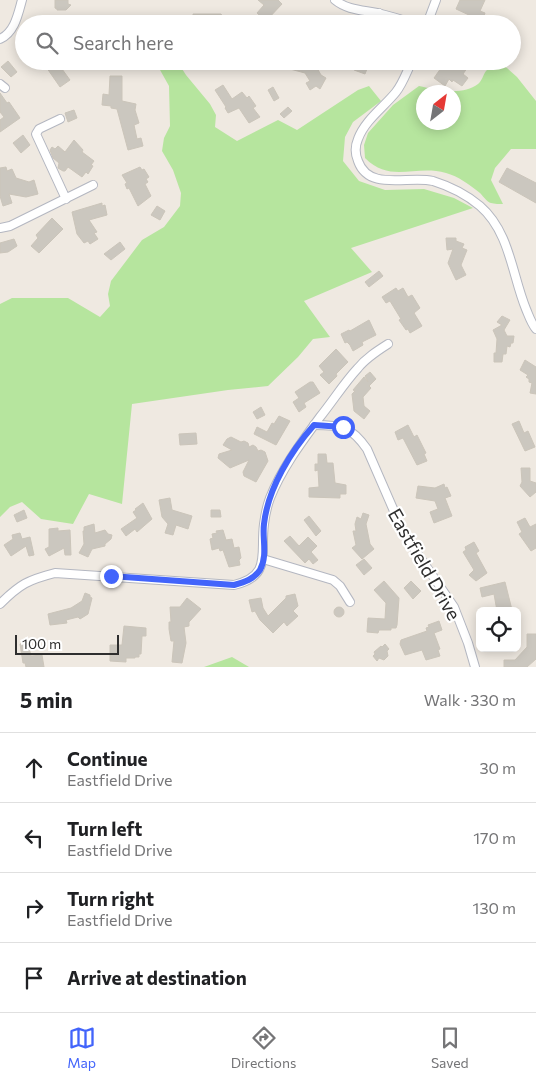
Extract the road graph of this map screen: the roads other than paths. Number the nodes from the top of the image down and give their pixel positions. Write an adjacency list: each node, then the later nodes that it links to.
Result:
1 (22, 0): 5 (street)
2 (335, 0): 4 (street)
3 (436, 0): 8 (street)
4 (379, 13): 6 (street); 7 (street)
5 (17, 15)
6 (375, 15)
7 (386, 15)
8 (430, 15)
9 (15, 21): 10 (street)
10 (0, 38)
11 (407, 70): 16 (street)
12 (60, 119): 14 (street)
13 (93, 185): 14 (street)
14 (66, 198): 15 (street)
15 (0, 228)
16 (536, 329)
17 (388, 344): 18 (street)
18 (314, 425): 19 (street); 22 (street, Eastfield Drive)
19 (263, 559): 20 (street); 21 (street)
20 (350, 602)
21 (0, 604)
22 (475, 667)

